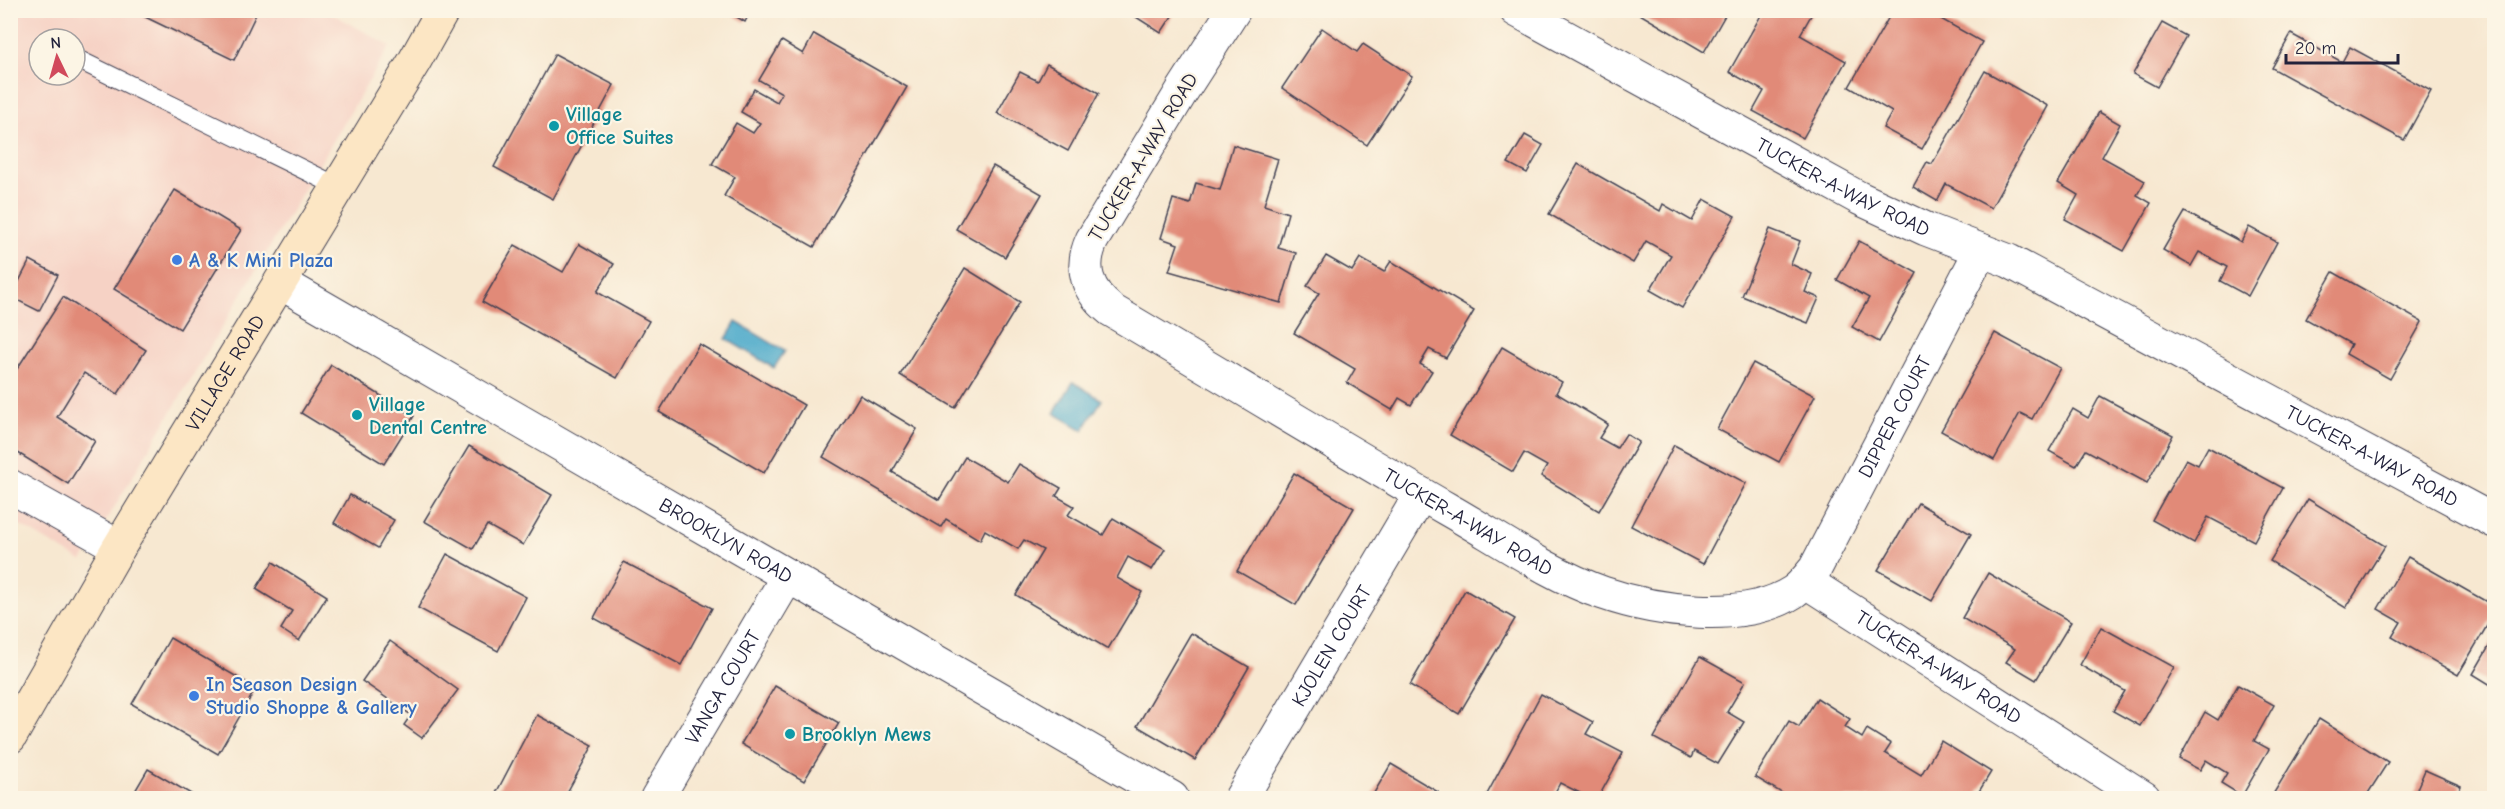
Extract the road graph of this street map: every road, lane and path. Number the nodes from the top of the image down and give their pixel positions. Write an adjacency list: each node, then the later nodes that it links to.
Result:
1 (443, 10): 5 (main road, VILLAGE ROAD)
2 (1234, 10): 9 (street, TUCKER-A-WAY ROAD)
3 (1516, 10): 6 (street, TUCKER-A-WAY ROAD)
4 (87, 64): 5 (lane)
5 (339, 187): 7 (main road, VILLAGE ROAD)
6 (1981, 250): 10 (street, TUCKER-A-WAY ROAD); 13 (street, DIPPER COURT)
7 (281, 283): 11 (main road, VILLAGE ROAD); 12 (street, BROOKLYN ROAD)
8 (10, 486): 11 (street)
9 (1421, 494): 13 (street, TUCKER-A-WAY ROAD); 17 (street, KJOLEN COURT)
10 (2494, 521)
11 (119, 548): 14 (main road, VILLAGE ROAD)
12 (788, 576): 15 (street, VANGA COURT); 16 (street, BROOKLYN ROAD)
13 (1805, 581): 18 (street, TUCKER-A-WAY ROAD)
14 (10, 738)
15 (657, 798)
16 (1172, 798)
17 (1241, 798)
18 (2144, 798)

